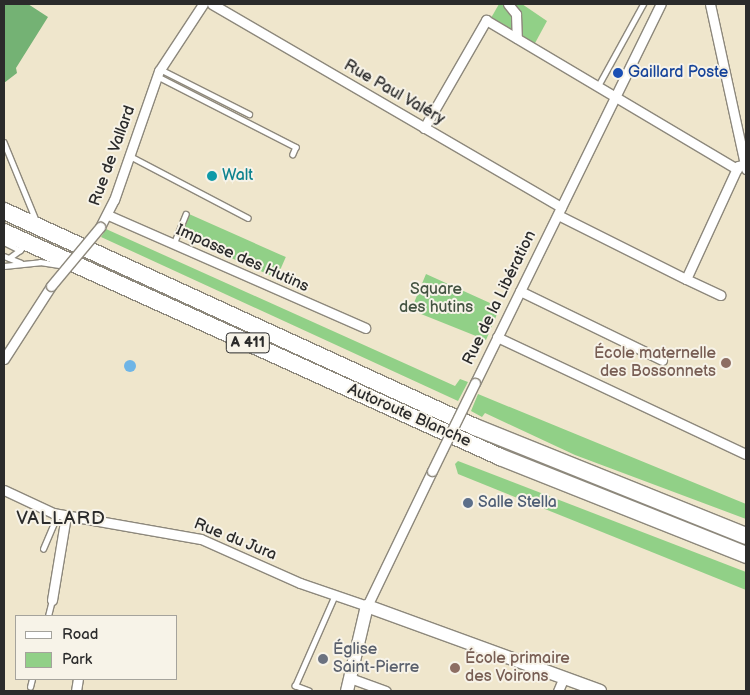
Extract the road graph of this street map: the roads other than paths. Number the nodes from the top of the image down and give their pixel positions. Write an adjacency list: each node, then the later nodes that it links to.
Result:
1 (203, 4): 8 (street, Rue de Vallard)
2 (212, 4): 12 (street, Rue Paul Valéry)
3 (508, 4): 7 (street)
4 (643, 4): 9 (lane)
5 (661, 4): 10 (street, Rue de la Libération)
6 (710, 4): 16 (street)
7 (517, 38): 9 (street); 12 (street)
8 (158, 73): 11 (lane); 14 (lane); 15 (street, Rue de Vallard)
9 (597, 89): 10 (street)
10 (615, 99): 16 (street); 18 (street, Rue de la Libération)
11 (249, 114)
12 (424, 128): 18 (street, Rue Paul Valéry)
13 (4, 142): 22 (lane)
14 (293, 154)
15 (129, 156): 20 (street, Rue de Vallard); 21 (lane, Rue de Vallard)
16 (743, 167): 32 (street)
17 (4, 211): 22 (highway, Autoroute Blanche)
18 (560, 211): 32 (street, Rue Paul Valéry); 33 (street, Rue de la Libération)
19 (186, 214): 25 (lane)
20 (108, 215): 25 (street, Impasse des Hutins); 37 (street, Rue de Vallard, bridge)
21 (248, 218)
22 (40, 228): 42 (highway, Autoroute Blanche / A 411)
23 (4, 232): 26 (highway, Autoroute Blanche)
24 (4, 242): 26 (lane)
25 (174, 245): 35 (street, Impasse des Hutins)
26 (23, 246): 28 (lane); 30 (highway, Autoroute Blanche)
27 (4, 256): 28 (lane)
28 (9, 258): 29 (lane)
29 (22, 264): 30 (lane); 31 (lane)
30 (76, 265): 44 (highway, Autoroute Blanche / A 411)
31 (4, 266)
32 (686, 279): 34 (street, Rue Paul Valéry)
33 (520, 291): 36 (street, Rue de la Libération); 38 (street)
34 (721, 295)
35 (365, 328)
36 (497, 337): 39 (street); 47 (street, Rue de la Libération, bridge)
37 (4, 359)
38 (662, 360)
39 (746, 454)
40 (4, 490): 41 (street, Rue du Jura)
41 (62, 515): 43 (lane); 45 (street, Rue du Jura); 46 (street)
42 (746, 536)
43 (43, 549)
44 (746, 555)
45 (335, 595): 47 (street, Rue du Jura); 53 (lane)
46 (52, 600): 48 (lane)
47 (367, 606): 49 (street); 50 (street)
48 (48, 615)
49 (564, 676): 56 (street); 57 (street)
50 (350, 678): 54 (street); 55 (street)
51 (32, 680): 52 (lane)
52 (30, 688)
53 (309, 691)
54 (347, 691)
55 (386, 691)
56 (558, 691)
57 (597, 691)

